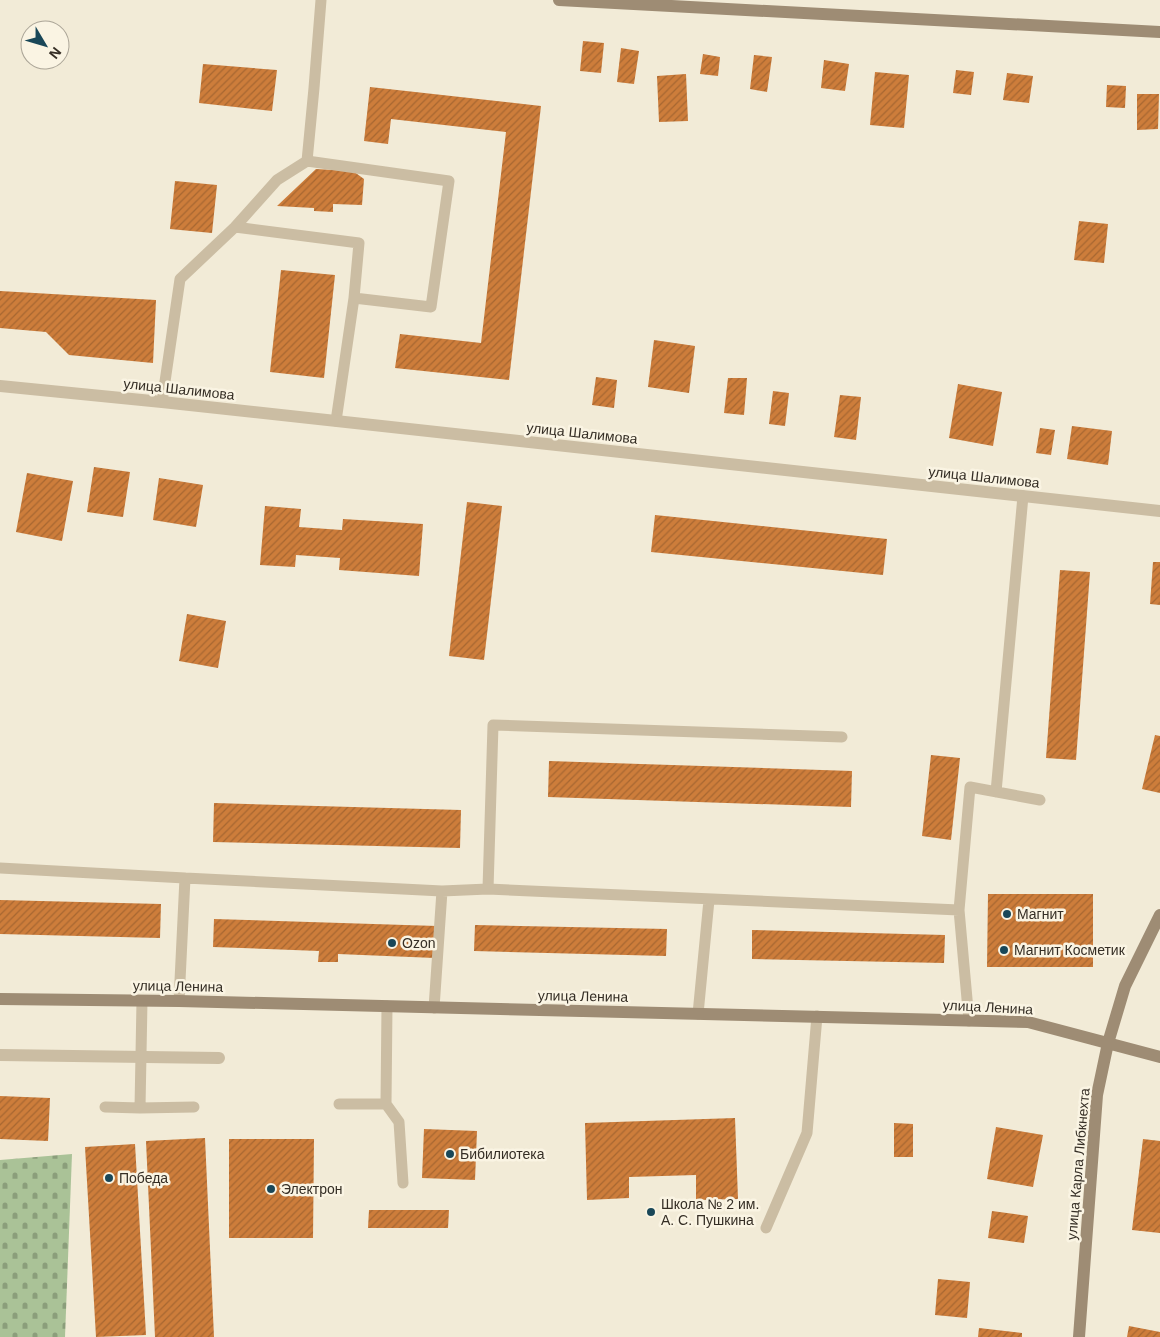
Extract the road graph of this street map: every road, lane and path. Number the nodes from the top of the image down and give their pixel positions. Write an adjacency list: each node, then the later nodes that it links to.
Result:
1 (320, 0): 5 (lane)
2 (559, 0): 3 (street)
3 (736, 4): 4 (street)
4 (1160, 32)
5 (306, 161): 6 (lane); 7 (lane)
6 (235, 227): 7 (lane); 9 (lane)
7 (354, 298): 10 (lane)
8 (0, 386): 9 (street, улица Шалимова)
9 (162, 402): 10 (street, улица Шалимова)
10 (336, 421): 11 (street, улица Шалимова)
11 (1023, 496): 12 (street, улица Шалимова); 14 (lane)
12 (1160, 511)
13 (842, 737): 18 (lane)
14 (996, 792): 15 (lane); 21 (lane)
15 (1040, 800)
16 (0, 868): 17 (lane)
17 (185, 878): 19 (lane); 25 (lane)
18 (488, 889): 19 (lane); 20 (lane)
19 (442, 891): 27 (lane)
20 (709, 900): 21 (lane); 28 (lane)
21 (959, 910): 30 (lane)
22 (1160, 915): 31 (street, улица Карла Либкнехта)
23 (0, 998): 24 (street, улица Ленина)
24 (142, 1001): 25 (street, улица Ленина); 33 (lane)
25 (179, 1001): 26 (street, улица Ленина)
26 (387, 1006): 27 (street, улица Ленина); 37 (lane)
27 (434, 1008): 28 (street, улица Ленина)
28 (698, 1014): 29 (street, улица Ленина)
29 (817, 1016): 30 (street, улица Ленина); 42 (lane)
30 (968, 1021): 31 (street, улица Ленина)
31 (1108, 1043): 34 (street, улица Ленина); 43 (street, улица Карла Либкнехта)
32 (0, 1055): 33 (street)
33 (140, 1057): 35 (street); 40 (lane)
34 (1160, 1057)
35 (219, 1058)
36 (339, 1104): 37 (lane)
37 (386, 1104): 41 (lane)
38 (104, 1107): 40 (lane)
39 (194, 1107): 40 (lane)
40 (140, 1108)
41 (403, 1183)
42 (766, 1228)
43 (1079, 1337)

